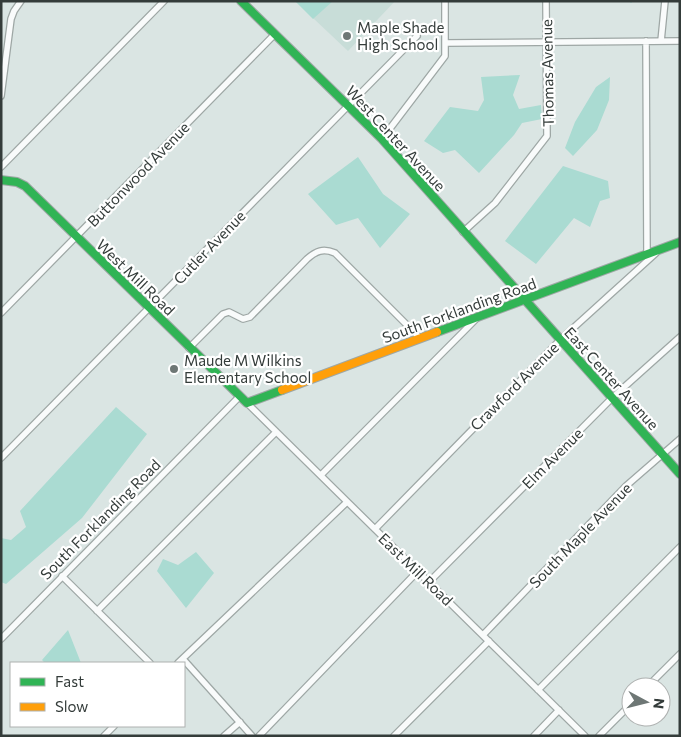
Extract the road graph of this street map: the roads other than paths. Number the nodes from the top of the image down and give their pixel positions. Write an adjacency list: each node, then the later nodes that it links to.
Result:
1 (21, 1): 14 (street)
2 (164, 1): 17 (street)
3 (241, 1): 7 (street, West Center Avenue)
4 (445, 1): 13 (street)
5 (546, 1): 12 (street, Thomas Avenue)
6 (665, 1): 10 (street)
7 (274, 35): 15 (street, West Center Avenue); 20 (street, Buttonwood Avenue)
8 (417, 36): 15 (street, Cutler Avenue)
9 (646, 41): 10 (street); 12 (street); 23 (street)
10 (661, 41): 11 (street)
11 (680, 41)
12 (546, 42): 13 (street); 19 (street, Thomas Avenue)
13 (446, 43): 16 (street)
14 (1, 96)
15 (348, 106): 16 (street, West Center Avenue); 25 (street, Cutler Avenue)
16 (382, 139): 19 (street, West Center Avenue)
17 (1, 167)
18 (1, 180): 20 (street, West Mill Road)
19 (463, 232): 24 (street, West Center Avenue)
20 (76, 237): 25 (street, West Mill Road); 26 (street, Buttonwood Avenue)
21 (678, 245): 22 (street, South Forklanding Road)
22 (660, 250): 23 (street, South Forklanding Road); 30 (street, Crawford Avenue)
23 (647, 254): 24 (street, South Forklanding Road)
24 (524, 300): 27 (street, South Forklanding Road); 30 (street, East Center Avenue)
25 (149, 308): 31 (street, West Mill Road); 38 (street, Cutler Avenue)
26 (1, 312)
27 (478, 318): 29 (street, South Forklanding Road); 40 (street)
28 (680, 337): 33 (street, Elm Avenue)
29 (420, 338): 31 (street); 34 (street, South Forklanding Road)
30 (560, 340): 33 (street, East Center Avenue); 42 (street, Crawford Avenue)
31 (189, 348): 32 (street, West Mill Road)
32 (239, 397): 34 (street, West Mill Road); 45 (street, South Forklanding Road)
33 (612, 398): 37 (street, East Center Avenue); 46 (street, Elm Avenue)
34 (247, 403): 35 (street, East Mill Road)
35 (276, 432): 40 (street, East Mill Road); 47 (street)
36 (680, 439): 37 (street, South Maple Avenue)
37 (662, 455): 39 (street, East Center Avenue); 48 (street, South Maple Avenue)
38 (1, 458)
39 (680, 474)
40 (320, 475): 41 (street, East Mill Road)
41 (347, 502): 42 (street, East Mill Road); 52 (street)
42 (375, 529): 44 (street, East Mill Road)
43 (680, 547): 56 (street)
44 (418, 571): 46 (street, East Mill Road); 64 (street)
45 (62, 576): 47 (street); 49 (street, South Forklanding Road)
46 (429, 582): 48 (street, East Mill Road)
47 (98, 611): 53 (street)
48 (484, 635): 50 (street, East Mill Road)
49 (1, 639)
50 (489, 641): 56 (street, East Mill Road); 65 (street)
51 (680, 654): 55 (street)
52 (181, 661)
53 (149, 662)
54 (185, 665): 59 (street)
55 (658, 677)
56 (538, 690): 57 (street, East Mill Road)
57 (559, 710): 66 (street); 67 (street, East Mill Road)
58 (621, 714): 68 (street)
59 (240, 722): 62 (street); 63 (street)
60 (113, 727): 61 (street)
61 (104, 736)
62 (224, 736)
63 (252, 736)
64 (259, 736)
65 (394, 736)
66 (534, 736)
67 (585, 736)
68 (599, 736)

